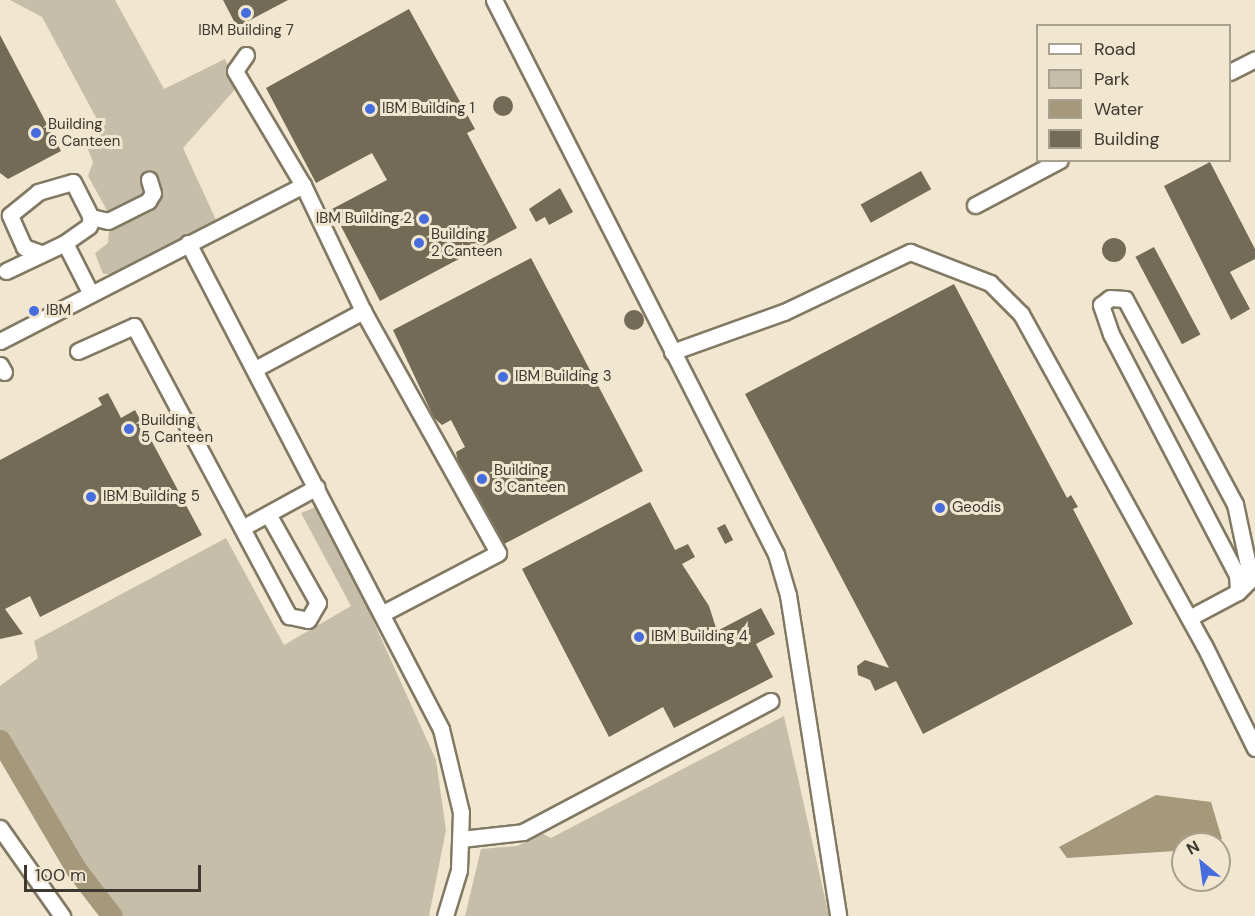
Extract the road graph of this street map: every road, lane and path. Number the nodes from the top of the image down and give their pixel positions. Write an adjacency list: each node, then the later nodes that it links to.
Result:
1 (494, 0): 18 (street)
2 (246, 55): 7 (street)
3 (1255, 58): 4 (street)
4 (1231, 71)
5 (1056, 162): 8 (street)
6 (149, 180): 9 (street)
7 (303, 185): 11 (street); 15 (street)
8 (975, 205)
9 (91, 217): 10 (street); 12 (street)
10 (65, 243): 12 (street); 14 (street)
11 (188, 243): 14 (street); 19 (street)
12 (41, 254): 13 (street)
13 (6, 271)
14 (91, 294): 16 (street)
15 (363, 311): 19 (street); 24 (street)
16 (0, 341)
17 (78, 351): 22 (street)
18 (672, 352): 25 (street); 32 (street)
19 (255, 369): 20 (street)
20 (317, 488): 21 (street); 24 (street)
21 (268, 514): 22 (street); 22 (street)
22 (242, 528)
23 (1238, 592): 23 (street); 25 (street)
24 (383, 613): 29 (street)
25 (1189, 618): 27 (street)
26 (770, 701): 29 (street)
27 (1255, 748)
28 (0, 828): 30 (street)
29 (461, 839): 31 (street)
30 (62, 916)
31 (445, 916)
32 (838, 916)

